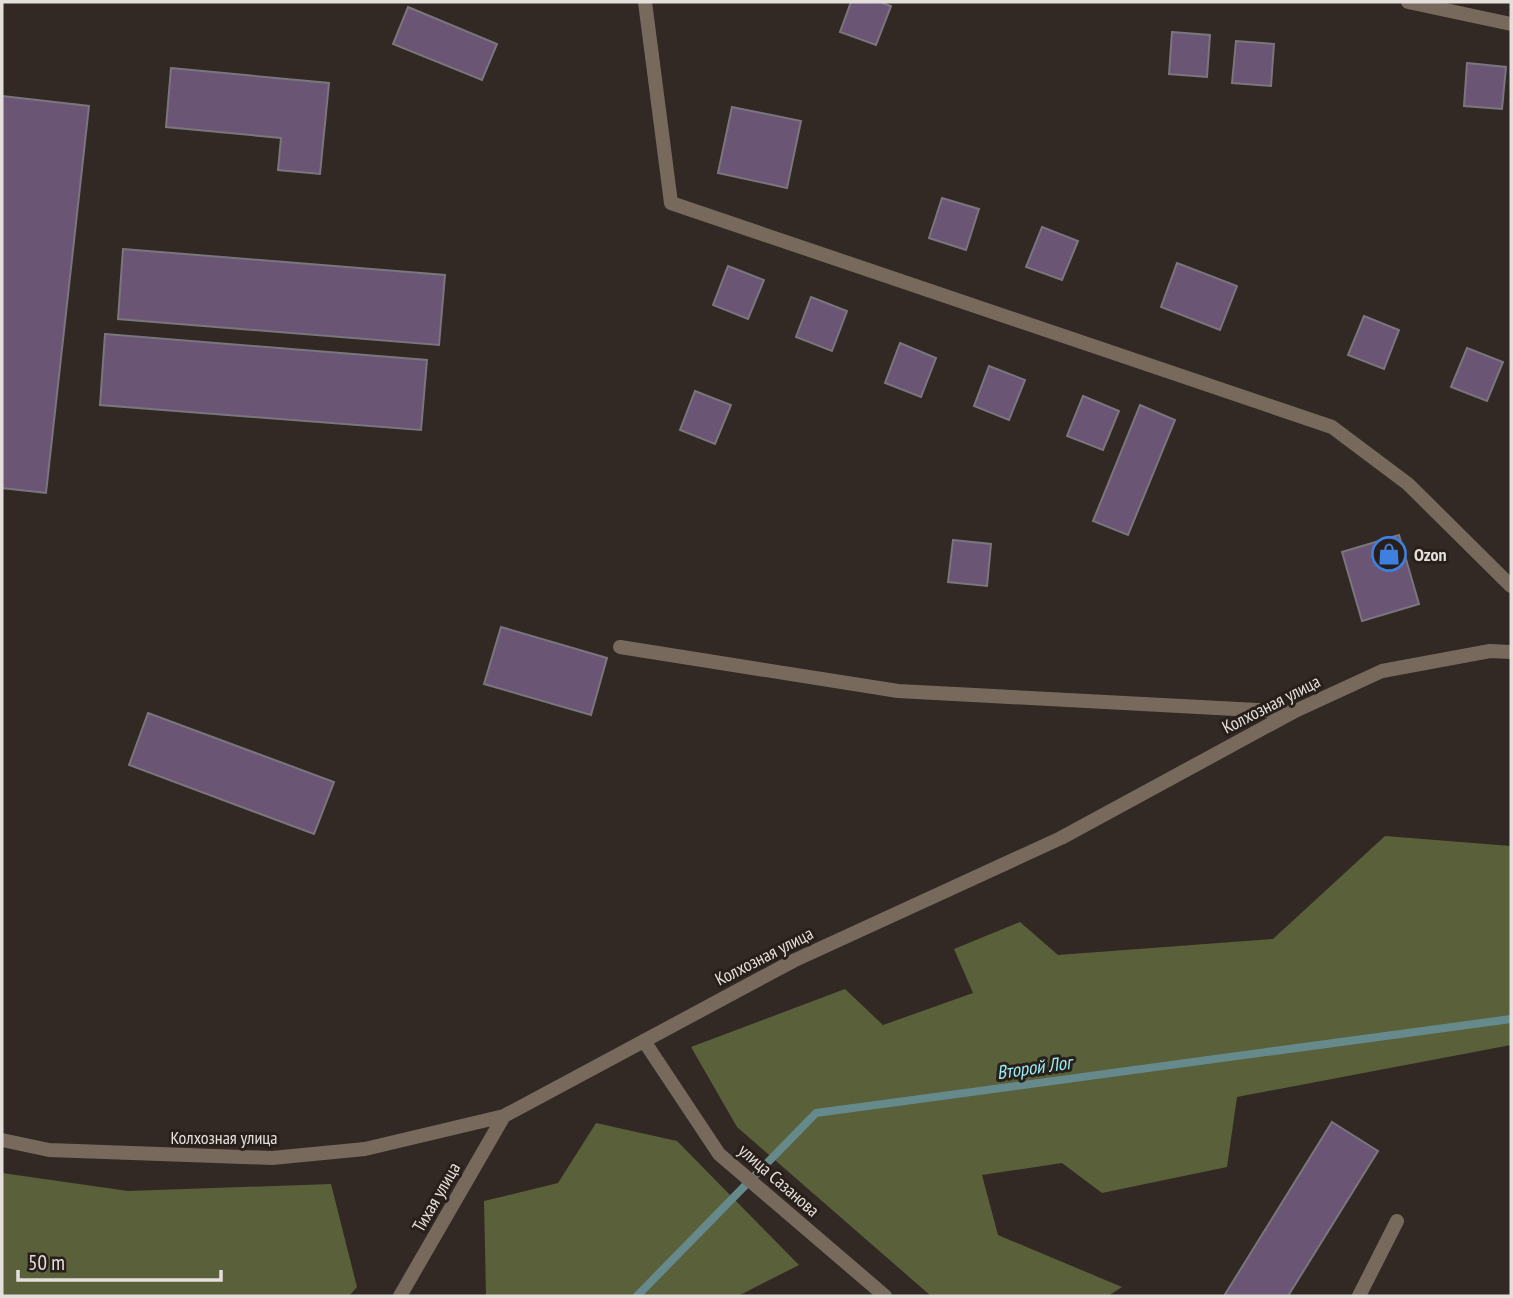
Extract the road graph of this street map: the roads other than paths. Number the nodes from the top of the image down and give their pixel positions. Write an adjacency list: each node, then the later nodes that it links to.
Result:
1 (645, 2): 4 (street)
2 (1408, 2): 3 (street)
3 (1511, 24)
4 (1511, 586)
5 (620, 647): 7 (street)
6 (1511, 652): 7 (street, Колхозная улица)
7 (1293, 712): 8 (street, Колхозная улица)
8 (644, 1041): 9 (street, Колхозная улица); 13 (street, улица Сазанова)
9 (504, 1116): 10 (street, Колхозная улица); 12 (street, Тихая улица)
10 (2, 1140)
11 (1397, 1221): 14 (street)
12 (400, 1296)
13 (885, 1296)
14 (1359, 1296)

